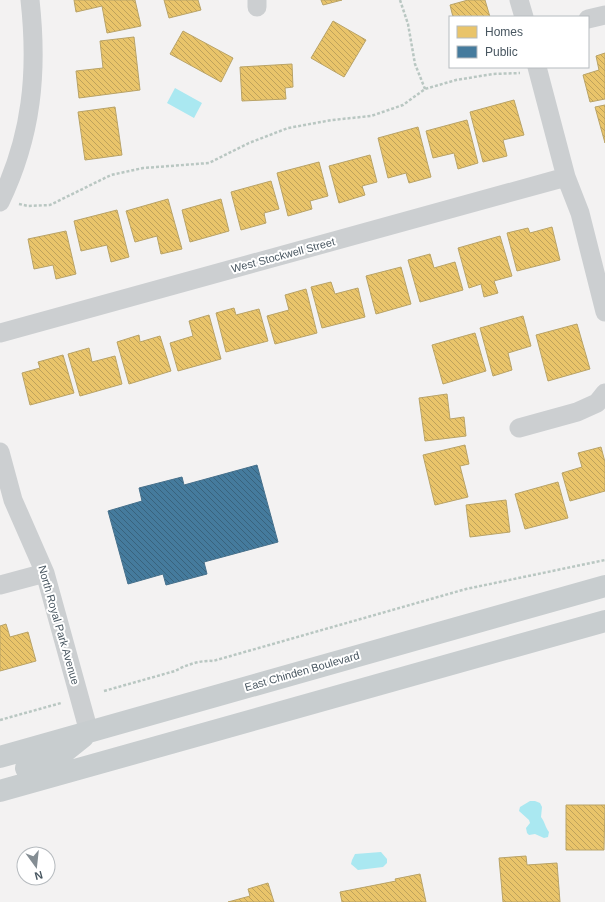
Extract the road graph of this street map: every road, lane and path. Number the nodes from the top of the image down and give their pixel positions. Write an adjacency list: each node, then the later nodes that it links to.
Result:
1 (30, 0): 10 (street)
2 (400, 0): 8 (path)
3 (519, 0): 5 (street)
4 (605, 15): 6 (street)
5 (524, 16)
6 (589, 19)
7 (532, 70): 8 (path); 9 (street)
8 (426, 89): 11 (path)
9 (566, 177): 12 (street); 13 (street, West Stockwell Street)
10 (0, 202)
11 (20, 204)
12 (605, 312)
13 (0, 333)
14 (605, 393): 15 (street)
15 (519, 428)
16 (0, 452): 18 (street, North Royal Park Avenue)
17 (605, 560): 22 (path)
18 (45, 573): 19 (street); 25 (street, North Royal Park Avenue)
19 (0, 585)
20 (605, 586): 25 (main road, East Chinden Boulevard)
21 (605, 621): 28 (main road)
22 (104, 691)
23 (61, 703): 24 (path)
24 (0, 720)
25 (90, 732): 26 (main road, East Chinden Boulevard); 27 (main road)
26 (0, 757)
27 (0, 776)
28 (0, 791)

